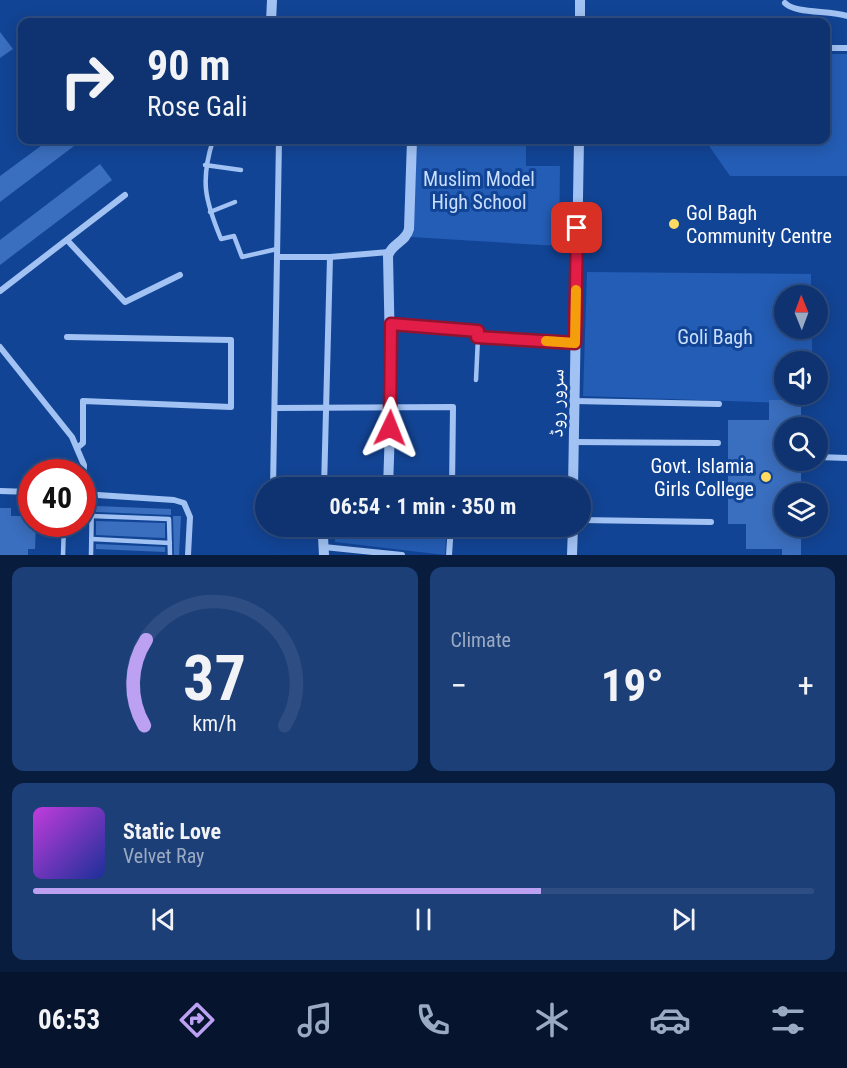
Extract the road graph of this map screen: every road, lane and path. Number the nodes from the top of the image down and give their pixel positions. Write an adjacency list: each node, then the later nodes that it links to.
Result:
1 (272, 0): 5 (street)
2 (580, 0): 6 (street)
3 (785, 3): 4 (street)
4 (847, 16)
5 (271, 18)
6 (580, 18)
7 (830, 48): 8 (street)
8 (847, 48)
9 (212, 144): 13 (lane)
10 (279, 144): 19 (street)
11 (412, 144): 20 (street)
12 (579, 144): 28 (street, سرور روڈ)
13 (205, 165): 14 (lane); 17 (lane)
14 (241, 170)
15 (125, 195): 18 (street)
16 (235, 202): 17 (lane)
17 (210, 212): 19 (lane)
18 (67, 240): 23 (street); 24 (street)
19 (277, 249): 21 (street)
20 (388, 252): 22 (street); 25 (street)
21 (277, 257): 22 (street); 33 (street)
22 (330, 257): 34 (street)
23 (180, 275)
24 (0, 291)
25 (391, 324): 27 (street); 35 (street)
26 (67, 337): 38 (street)
27 (477, 337): 28 (street); 30 (lane)
28 (575, 343): 31 (street, سرور روڈ)
29 (0, 347): 38 (street)
30 (476, 380)
31 (574, 401): 32 (street); 36 (street, سرور روڈ)
32 (719, 404)
33 (275, 408): 34 (street); 42 (street)
34 (327, 408): 35 (street); 43 (street)
35 (391, 408): 44 (street); 45 (street)
36 (573, 442): 37 (street); 46 (street, سرور روڈ)
37 (718, 442)
38 (77, 448): 41 (street)
39 (828, 457): 40 (street)
40 (847, 458)
41 (82, 459)
42 (273, 477)
43 (324, 477)
44 (388, 477)
45 (452, 477)
46 (573, 477)
47 (0, 491): 48 (street)
48 (18, 492)
49 (96, 496): 62 (street)
50 (96, 516): 57 (lane)
51 (591, 520): 52 (street)
52 (711, 522)
53 (64, 537): 59 (lane)
54 (450, 537): 64 (street)
55 (573, 537): 65 (street)
56 (92, 539): 57 (lane); 60 (lane)
57 (170, 543): 61 (lane)
58 (324, 551): 63 (street)
59 (63, 555)
60 (91, 555)
61 (170, 555)
62 (188, 555)
63 (402, 555)
64 (449, 555)
65 (572, 555)

